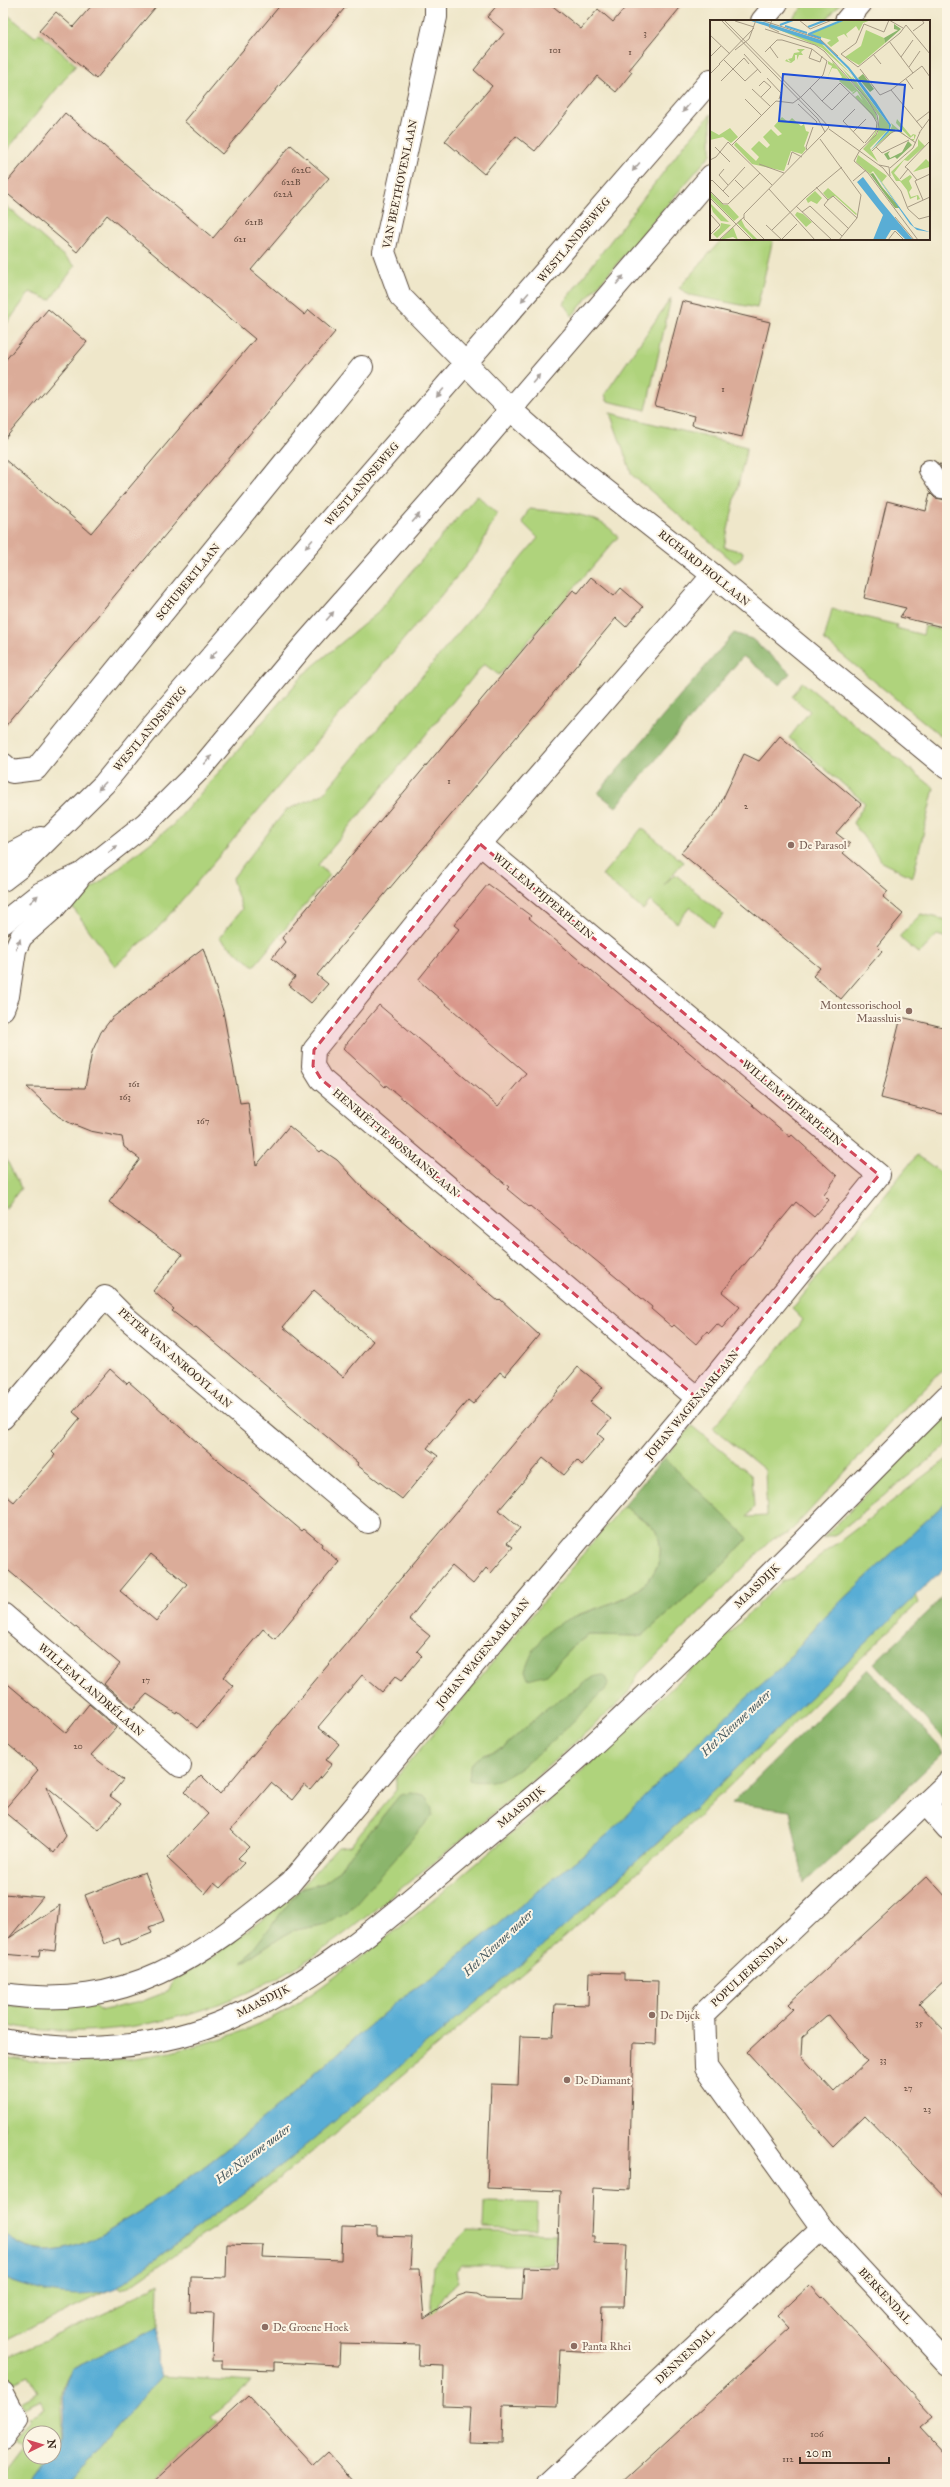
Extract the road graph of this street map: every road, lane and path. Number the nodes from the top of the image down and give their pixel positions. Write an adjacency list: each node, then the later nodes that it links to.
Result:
1 (436, 3): 8 (street, VAN BEETHOVENLAAN)
2 (777, 3): 4 (street)
3 (861, 3): 5 (street)
4 (763, 20)
5 (847, 20)
6 (710, 81): 8 (street, WESTLANDSEWEG, one-way to 8)
7 (710, 177): 10 (street, one-way to 7)
8 (465, 363): 10 (street, RICHARD HOLLAAN); 16 (street, WESTLANDSEWEG, one-way to 16)
9 (362, 367): 14 (street, SCHUBERTLAAN)
10 (510, 408): 13 (street, RICHARD HOLLAAN); 19 (street, one-way to 10)
11 (929, 470): 12 (street)
12 (947, 489)
13 (713, 574): 15 (street, RICHARD HOLLAAN); 17 (street)
14 (3, 764)
15 (947, 768)
16 (58, 830): 18 (street); 20 (street, WESTLANDSEWEG)
17 (480, 844): 23 (street, WILLEM PIJPERPLEIN); 25 (street, HENRIËTTE BOSMANSLAAN)
18 (3, 858)
19 (83, 873): 21 (street, one-way to 19); 22 (street, one-way to 19)
20 (3, 880)
21 (3, 923)
22 (3, 1009)
23 (879, 1175): 25 (street, JOHAN WAGENAARLAAN)
24 (947, 1396): 34 (street, MAASDIJK)
25 (697, 1398): 33 (street, JOHAN WAGENAARLAAN)
26 (3, 1418): 27 (street, PETER VAN ANROOYLAAN)
27 (368, 1522)
28 (3, 1614): 29 (street, WILLEM LANDRÉLAAN)
29 (180, 1766)
30 (947, 1783): 31 (street, POPULIERENDAL)
31 (926, 1804): 32 (street); 35 (street, POPULIERENDAL)
32 (947, 1828)
33 (3, 1994)
34 (3, 2040)
35 (822, 2228): 36 (street, BERKENDAL); 39 (street, DENNENDAL)
36 (947, 2363)
37 (3, 2393): 38 (street)
38 (3, 2438)
39 (548, 2484)

